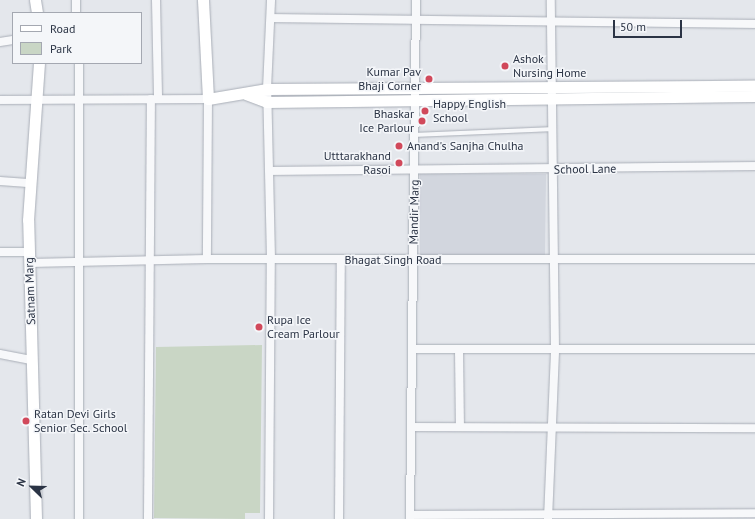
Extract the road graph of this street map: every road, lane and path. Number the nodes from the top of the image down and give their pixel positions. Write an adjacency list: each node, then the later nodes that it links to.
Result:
1 (35, 0): 8 (street)
2 (76, 0): 9 (street)
3 (156, 0): 24 (street)
4 (203, 0): 25 (street)
5 (271, 0): 10 (street)
6 (416, 0): 11 (street, Mandir Marg)
7 (551, 0): 12 (street)
8 (37, 12)
9 (76, 12)
10 (271, 18): 11 (street); 19 (street)
11 (416, 20): 12 (street); 20 (street, Mandir Marg)
12 (550, 22): 13 (street); 21 (street)
13 (755, 24)
14 (12, 40): 15 (street)
15 (0, 42)
16 (39, 64): 27 (street, Satnam Marg)
17 (79, 64): 28 (street)
18 (755, 86): 21 (street)
19 (267, 89): 20 (street); 22 (street); 30 (street)
20 (416, 89): 21 (street); 29 (street, Mandir Marg)
21 (552, 92): 23 (street); 29 (street); 31 (street)
22 (246, 94): 25 (street); 30 (street)
23 (755, 96)
24 (155, 98): 25 (street); 28 (street); 44 (street)
25 (208, 99): 41 (street)
26 (0, 100): 27 (street)
27 (38, 100): 28 (street); 38 (street, Satnam Marg)
28 (80, 100): 48 (street)
29 (416, 101): 30 (street); 32 (street, Mandir Marg)
30 (267, 102): 35 (street)
31 (553, 129): 32 (lane); 34 (street)
32 (415, 135): 36 (street, Mandir Marg)
33 (755, 166): 34 (street, School Lane)
34 (554, 170): 36 (street, School Lane); 47 (street)
35 (270, 171): 36 (street, School Lane); 42 (street)
36 (415, 171): 46 (street, Mandir Marg)
37 (0, 181): 38 (street)
38 (31, 183): 40 (street, Satnam Marg)
39 (0, 252): 40 (street, Bhagat Singh Road)
40 (30, 257): 48 (street, Bhagat Singh Road); 54 (street, Satnam Marg)
41 (206, 259): 42 (street, Bhagat Singh Road); 44 (street, Bhagat Singh Road)
42 (271, 259): 45 (street, Bhagat Singh Road); 65 (street)
43 (755, 259): 47 (street, Bhagat Singh Road)
44 (151, 260): 48 (street, Bhagat Singh Road); 64 (street)
45 (341, 260): 46 (street, Bhagat Singh Road); 66 (street)
46 (413, 260): 47 (street, Bhagat Singh Road); 49 (street, Mandir Marg)
47 (553, 261): 51 (street)
48 (81, 262): 63 (street)
49 (412, 349): 50 (street); 55 (street, Mandir Marg)
50 (459, 349): 51 (street); 56 (street)
51 (555, 349): 52 (street); 57 (street)
52 (755, 349)
53 (0, 354): 54 (street)
54 (32, 360): 62 (street, Satnam Marg)
55 (411, 427): 56 (street); 60 (street, Mandir Marg)
56 (460, 427): 57 (street)
57 (552, 427): 58 (street); 61 (street)
58 (755, 428)
59 (755, 513): 61 (street)
60 (410, 517): 61 (street)
61 (548, 517)
62 (36, 519)
63 (79, 519)
64 (148, 519)
65 (269, 519)
66 (339, 519)

